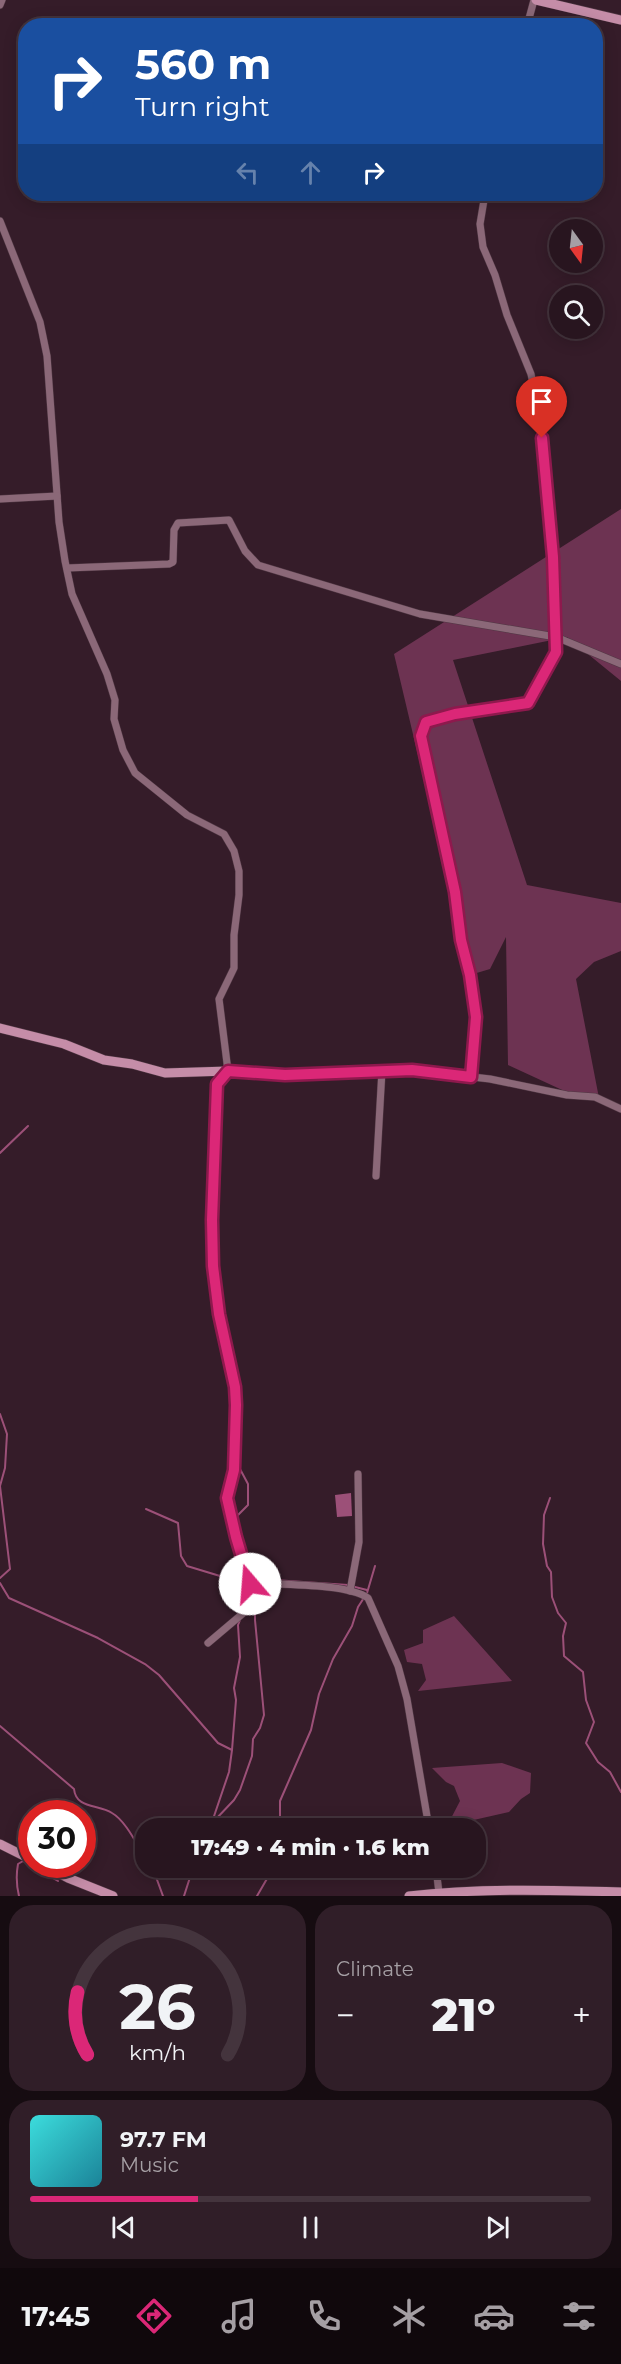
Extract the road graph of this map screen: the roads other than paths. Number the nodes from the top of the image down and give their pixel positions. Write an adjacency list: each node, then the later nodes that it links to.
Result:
1 (2, 0): 3 (street)
2 (535, 0): 4 (street); 5 (street)
3 (0, 5)
4 (529, 18)
5 (621, 20)
6 (484, 201): 11 (street)
7 (0, 221): 8 (street)
8 (57, 496): 9 (street); 10 (street)
9 (0, 499)
10 (67, 568): 11 (street); 15 (street)
11 (556, 637): 12 (street); 16 (street)
12 (621, 664)
13 (0, 1028): 15 (street)
14 (382, 1070): 15 (street); 16 (street); 18 (street)
15 (228, 1071): 20 (street)
16 (471, 1077): 17 (street)
17 (621, 1109)
18 (376, 1176)
19 (358, 1474): 21 (street)
20 (258, 1584): 21 (street); 22 (street)
21 (350, 1591): 23 (street)
22 (208, 1643)
23 (427, 1818)
24 (0, 1844): 25 (street)
25 (18, 1853)
26 (69, 1878): 30 (street)
27 (437, 1878): 29 (street)
28 (621, 1892): 29 (street)
29 (439, 1893): 31 (street)
30 (113, 1896)
31 (409, 1896)

